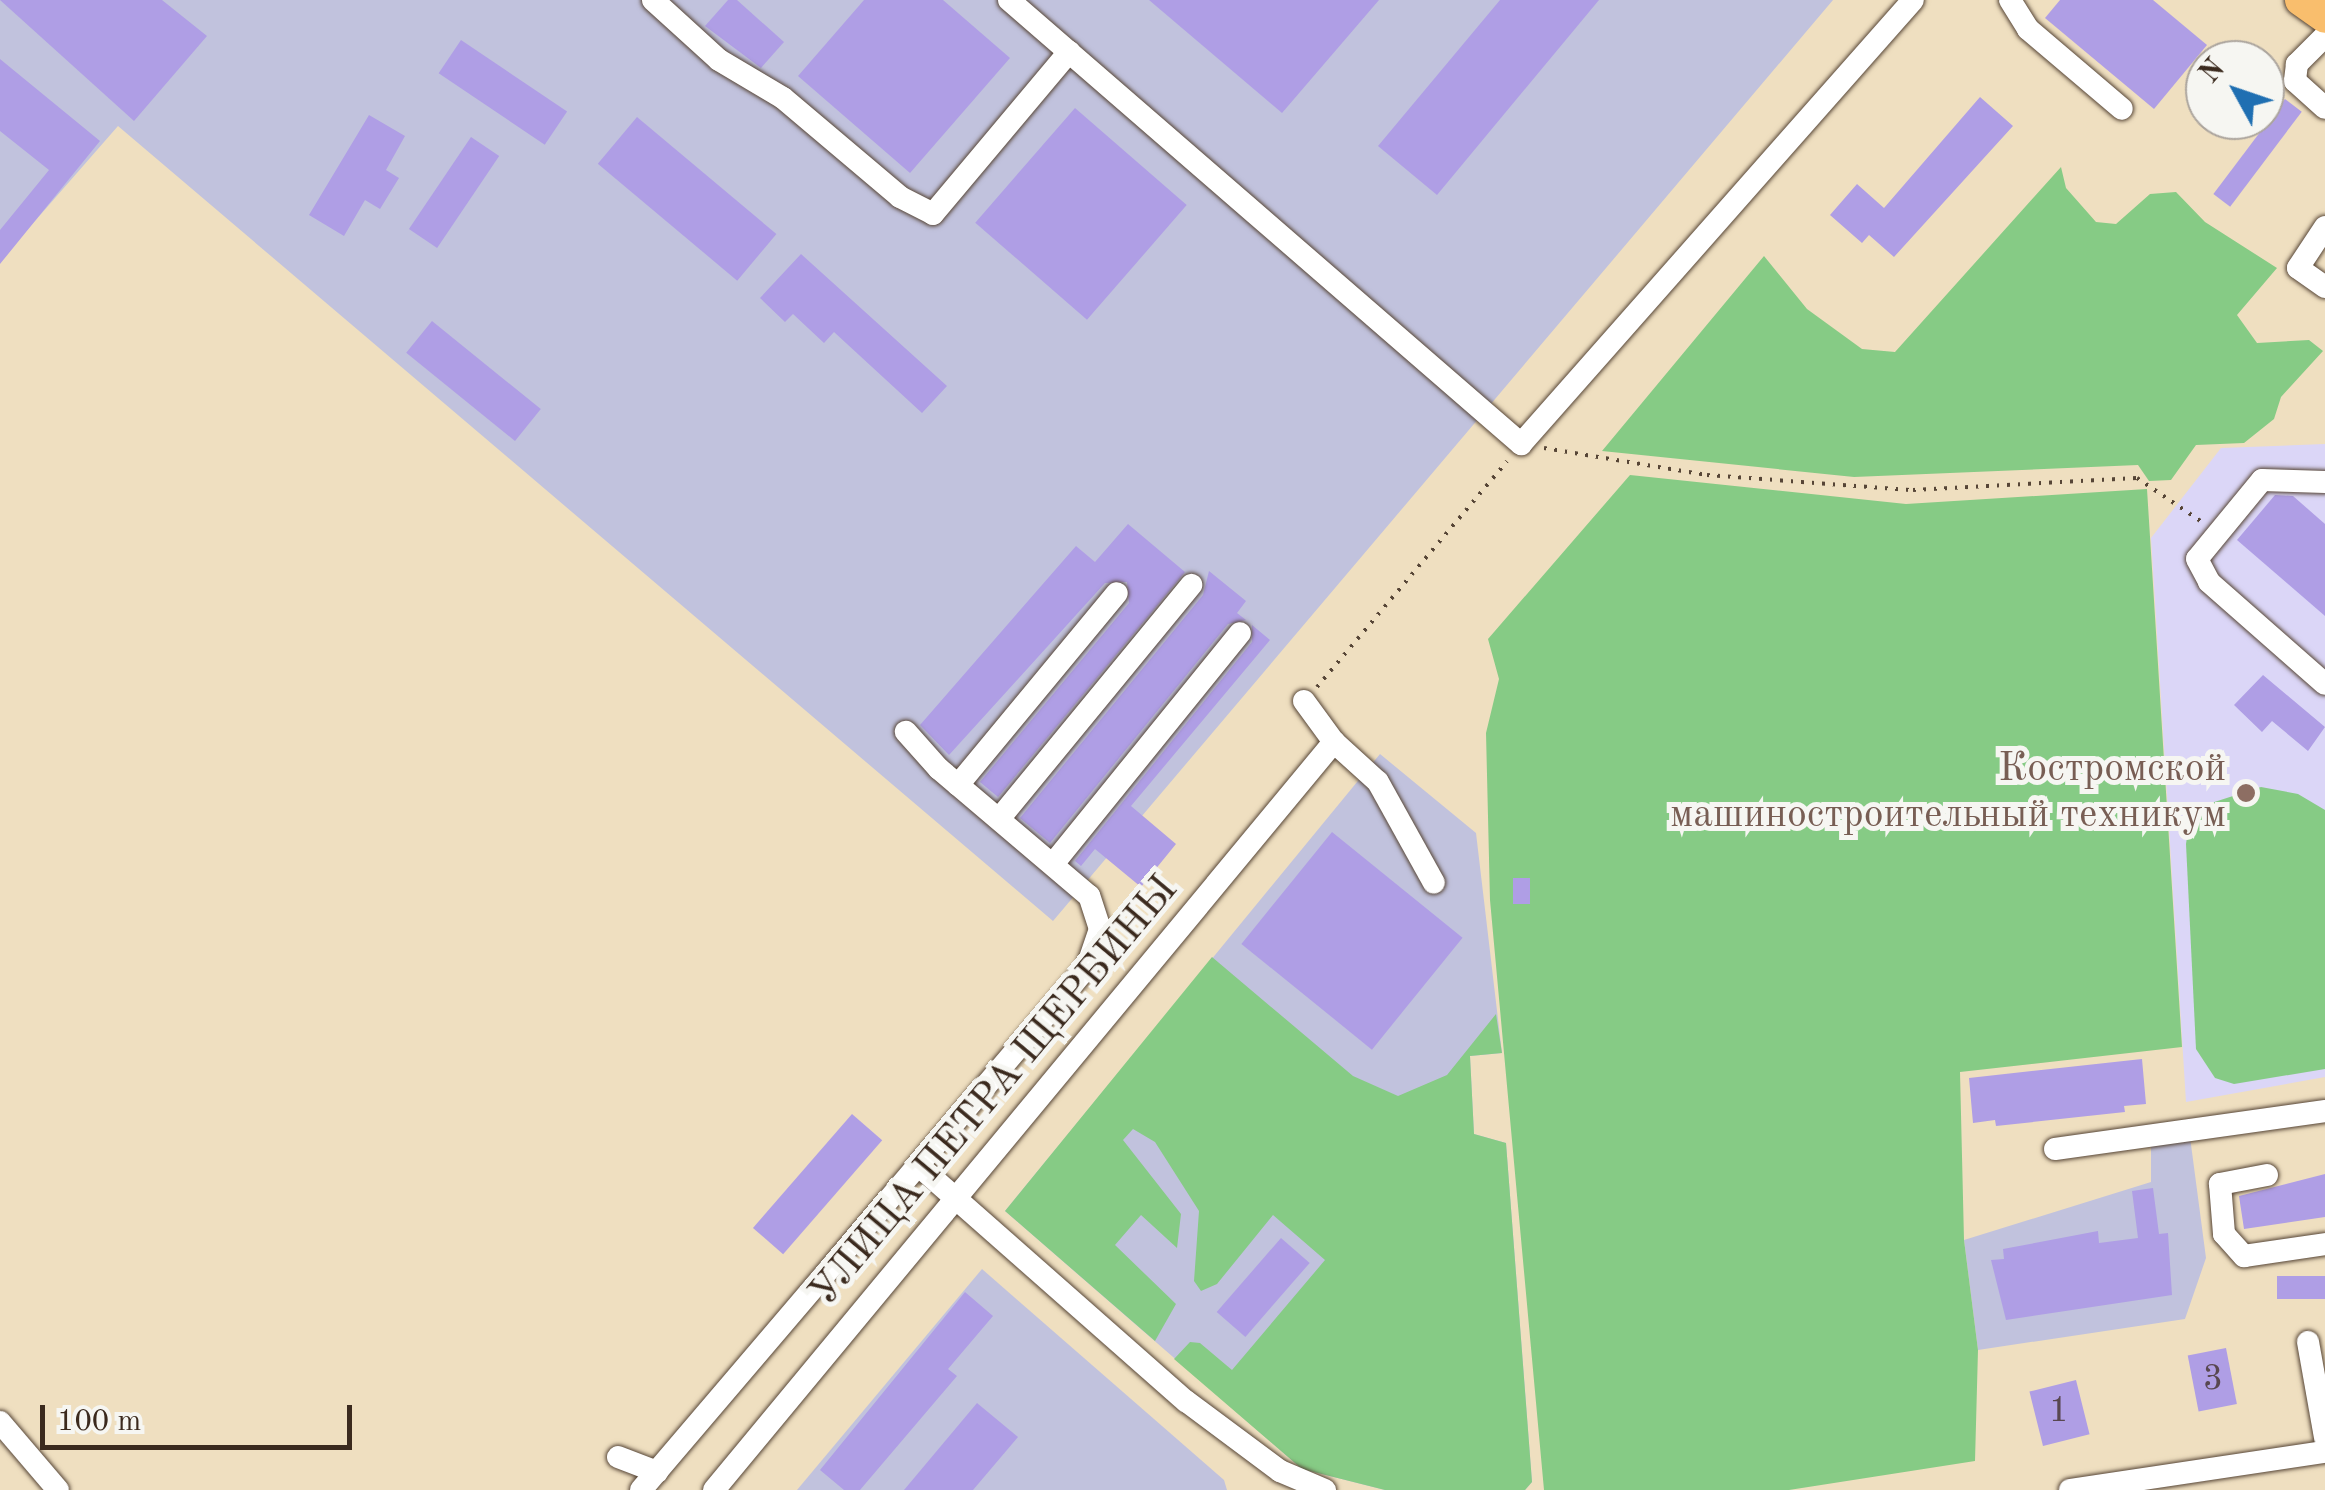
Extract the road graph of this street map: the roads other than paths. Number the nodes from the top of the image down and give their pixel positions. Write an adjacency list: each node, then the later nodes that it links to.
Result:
1 (653, 0): 8 (street)
2 (1009, 0): 8 (street)
3 (1912, 0): 8 (street)
4 (2010, 0): 10 (street)
5 (2301, 0): 6 (highway)
6 (2325, 17)
7 (2325, 36): 9 (street)
8 (1069, 52)
9 (2325, 108)
10 (2122, 109)
11 (2325, 226): 12 (street)
12 (2325, 287)
13 (2321, 485): 17 (street)
14 (1191, 585): 22 (street)
15 (1116, 594): 21 (street)
16 (1240, 633): 23 (street)
17 (2325, 684)
18 (1304, 701): 20 (street)
19 (906, 732): 21 (street)
20 (1334, 742): 24 (street); 29 (street, УЛИЦА ПЕТРА ЩЕРБИНЫ)
21 (958, 785): 22 (street)
22 (999, 819): 23 (street)
23 (1053, 864): 27 (street)
24 (1434, 883)
25 (2325, 1111): 26 (street)
26 (2055, 1148)
27 (919, 1166): 29 (street); 36 (street)
28 (2266, 1175): 30 (street)
29 (958, 1200): 38 (street, УЛИЦА ПЕТРА ЩЕРБИНЫ); 39 (street)
30 (2325, 1244)
31 (2308, 1342): 33 (street)
32 (0, 1422): 37 (street)
33 (2325, 1437)
34 (2325, 1452): 40 (street)
35 (618, 1458): 36 (street)
36 (649, 1481)
37 (58, 1490)
38 (714, 1490)
39 (1325, 1490)
40 (2070, 1490)

